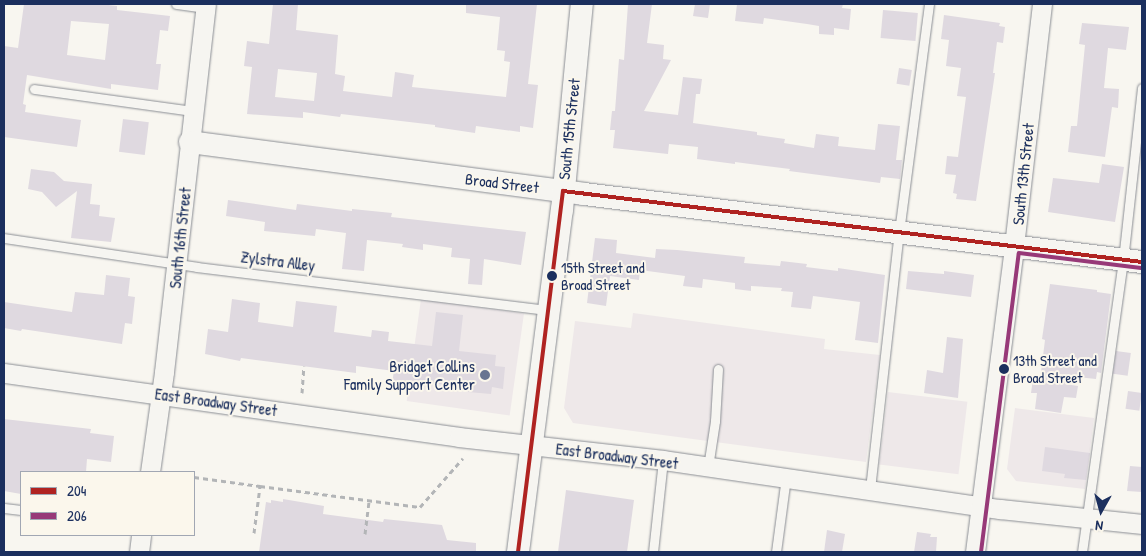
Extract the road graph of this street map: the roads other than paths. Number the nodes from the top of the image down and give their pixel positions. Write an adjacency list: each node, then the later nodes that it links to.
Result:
1 (176, 4): 5 (lane)
2 (582, 4): 10 (street, South 15th Street)
3 (929, 4): 11 (lane)
4 (1042, 4): 13 (street, South 13th Street)
5 (206, 6): 8 (street, South 16th Street)
6 (1142, 88): 14 (lane)
7 (34, 89): 8 (lane)
8 (193, 111): 9 (street, South 16th Street)
9 (190, 142): 10 (street, Broad Street); 15 (street, South 16th Street)
10 (563, 191): 11 (street, Broad Street); 16 (street, South 15th Street)
11 (899, 232): 13 (street, Broad Street); 25 (lane)
12 (4, 238): 15 (lane, Zylstra Alley)
13 (1014, 246): 14 (street, Broad Street); 26 (street, South 13th Street)
14 (1133, 261): 29 (lane)
15 (177, 263): 16 (lane, Zylstra Alley); 19 (street, South 16th Street)
16 (548, 310): 20 (street, South 15th Street)
17 (718, 369): 22 (lane)
18 (4, 373): 19 (street, East Broadway Street)
19 (161, 394): 20 (street, East Broadway Street); 23 (street, South 16th Street)
20 (531, 445): 21 (street, East Broadway Street); 33 (street, South 15th Street)
21 (663, 460): 22 (street, East Broadway Street); 34 (lane)
22 (708, 467): 24 (street, East Broadway Street)
23 (150, 471)
24 (786, 478): 25 (street, East Broadway Street); 35 (lane)
25 (870, 489): 26 (street, East Broadway Street)
26 (982, 505): 29 (street, East Broadway Street); 36 (street, South 13th Street)
27 (4, 508): 28 (lane)
28 (20, 510)
29 (1086, 517): 30 (street, East Broadway Street); 37 (lane)
30 (1142, 524)
31 (141, 536): 32 (street)
32 (139, 552)
33 (518, 552)
34 (653, 552)
35 (776, 552)
36 (975, 552)
37 (1082, 552)

